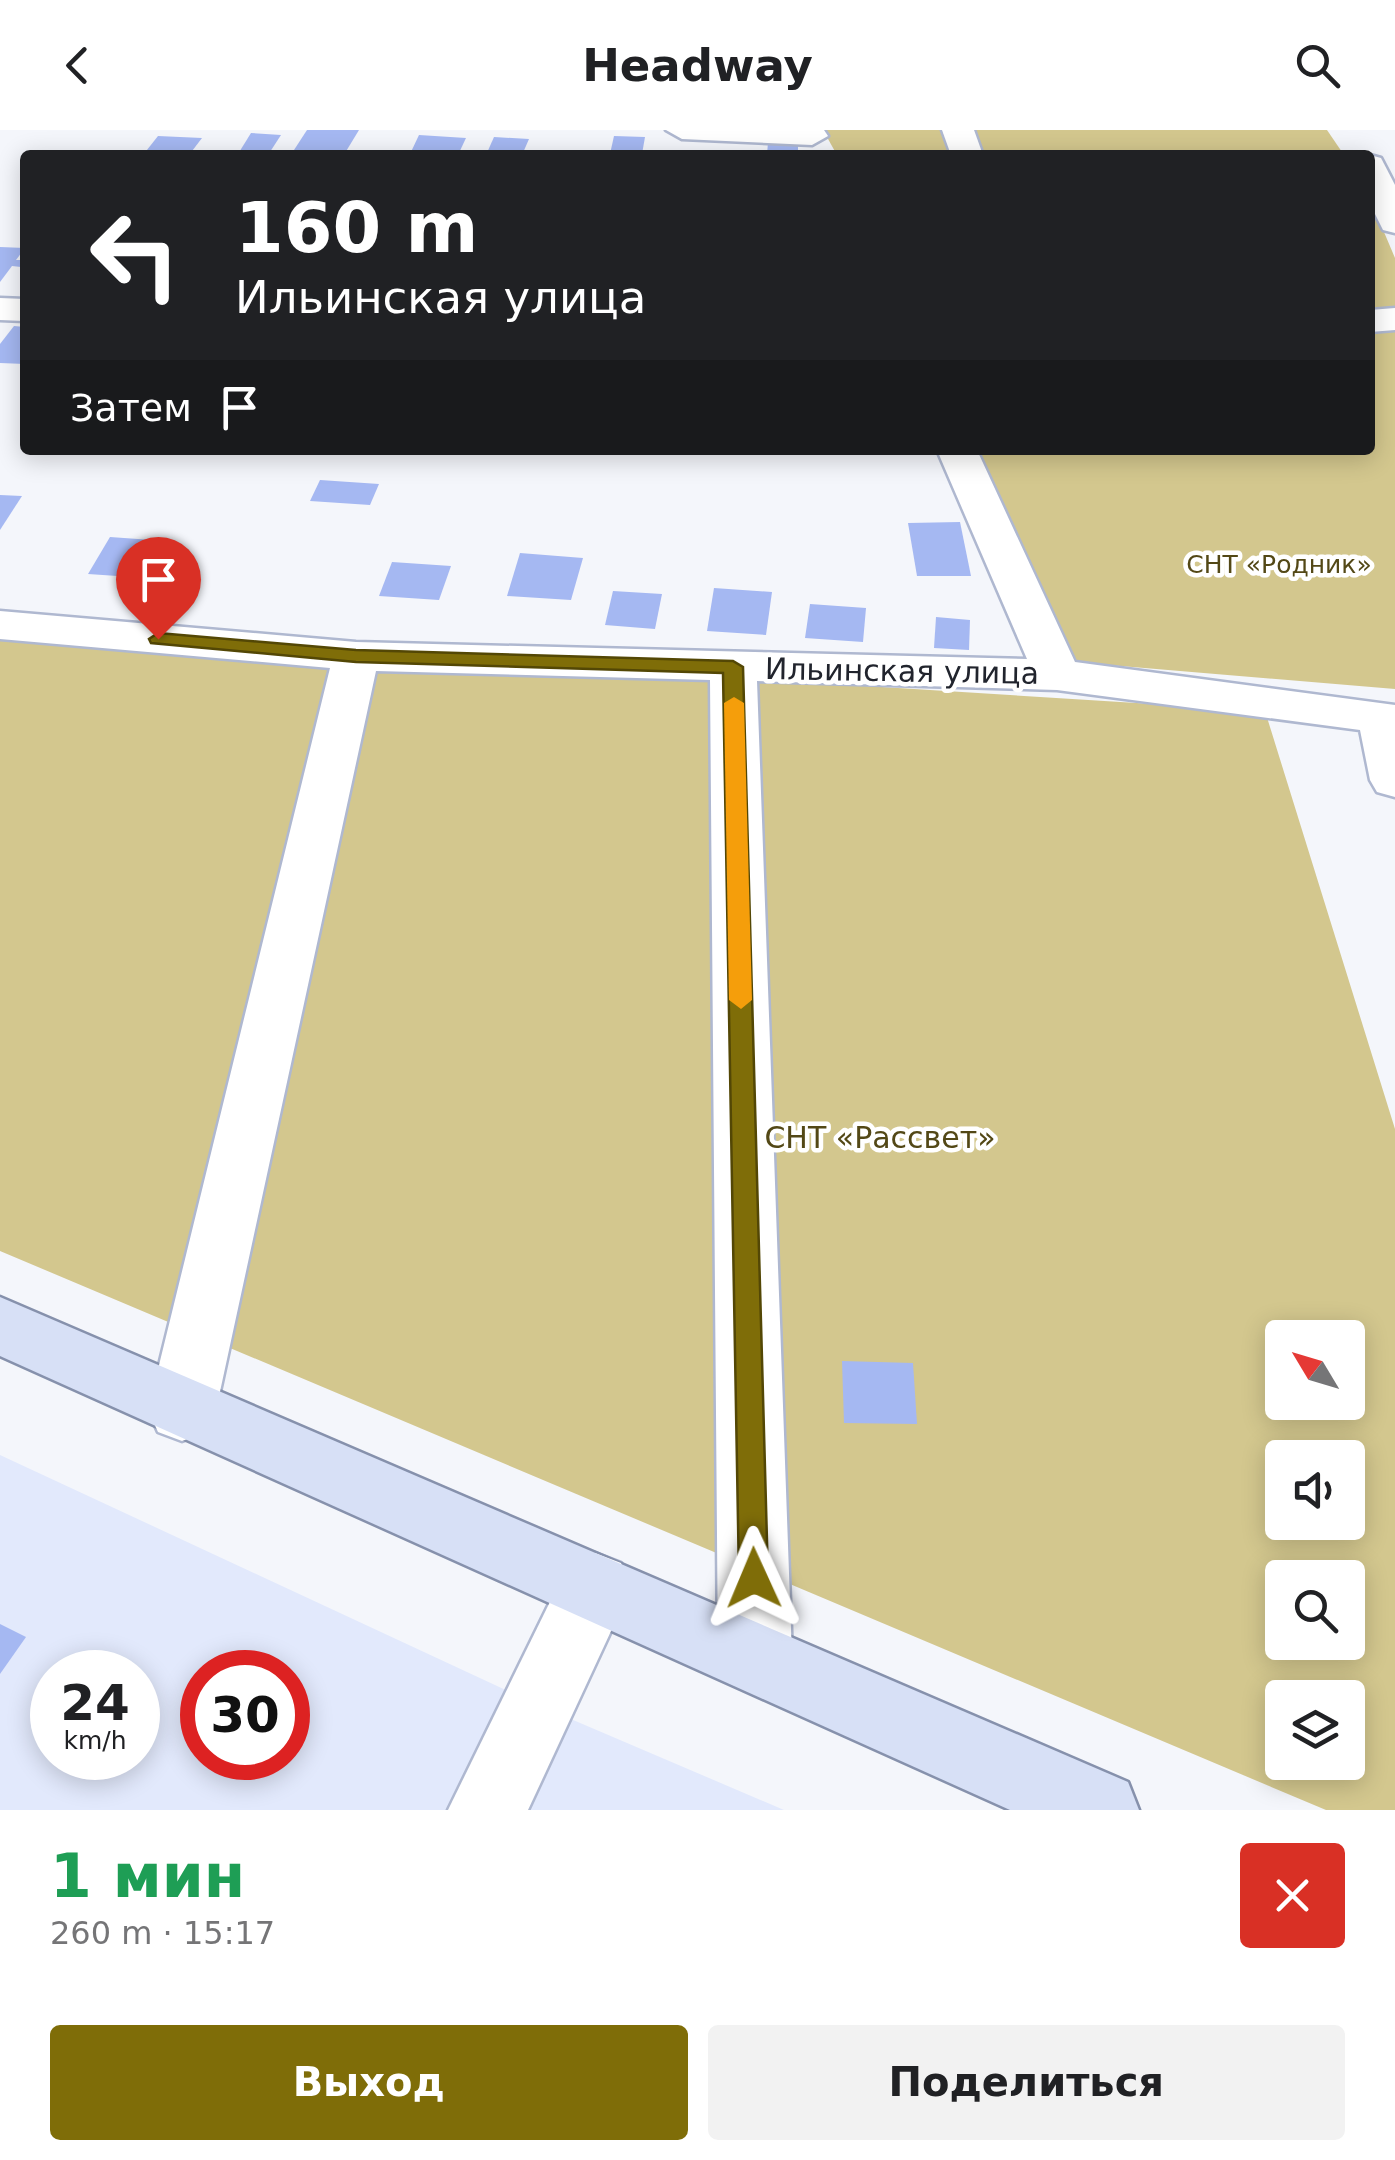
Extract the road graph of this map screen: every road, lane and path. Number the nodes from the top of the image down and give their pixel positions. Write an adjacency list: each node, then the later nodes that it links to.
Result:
1 (682, 130): 2 (street)
2 (814, 140)
3 (1375, 185): 4 (street)
4 (1384, 214)
5 (959, 455): 9 (street)
6 (0, 625): 7 (street, Ильинская улица)
7 (356, 656): 8 (street, Ильинская улица); 13 (street)
8 (733, 667): 9 (street, Ильинская улица); 15 (street)
9 (1057, 674): 10 (street, Ильинская улица)
10 (1389, 714): 11 (street)
11 (1395, 780)
12 (0, 1326): 13 (main road)
13 (182, 1410): 14 (main road)
14 (595, 1588): 15 (main road); 16 (street)
15 (755, 1658): 17 (main road)
16 (487, 1810)
17 (1100, 1810)

